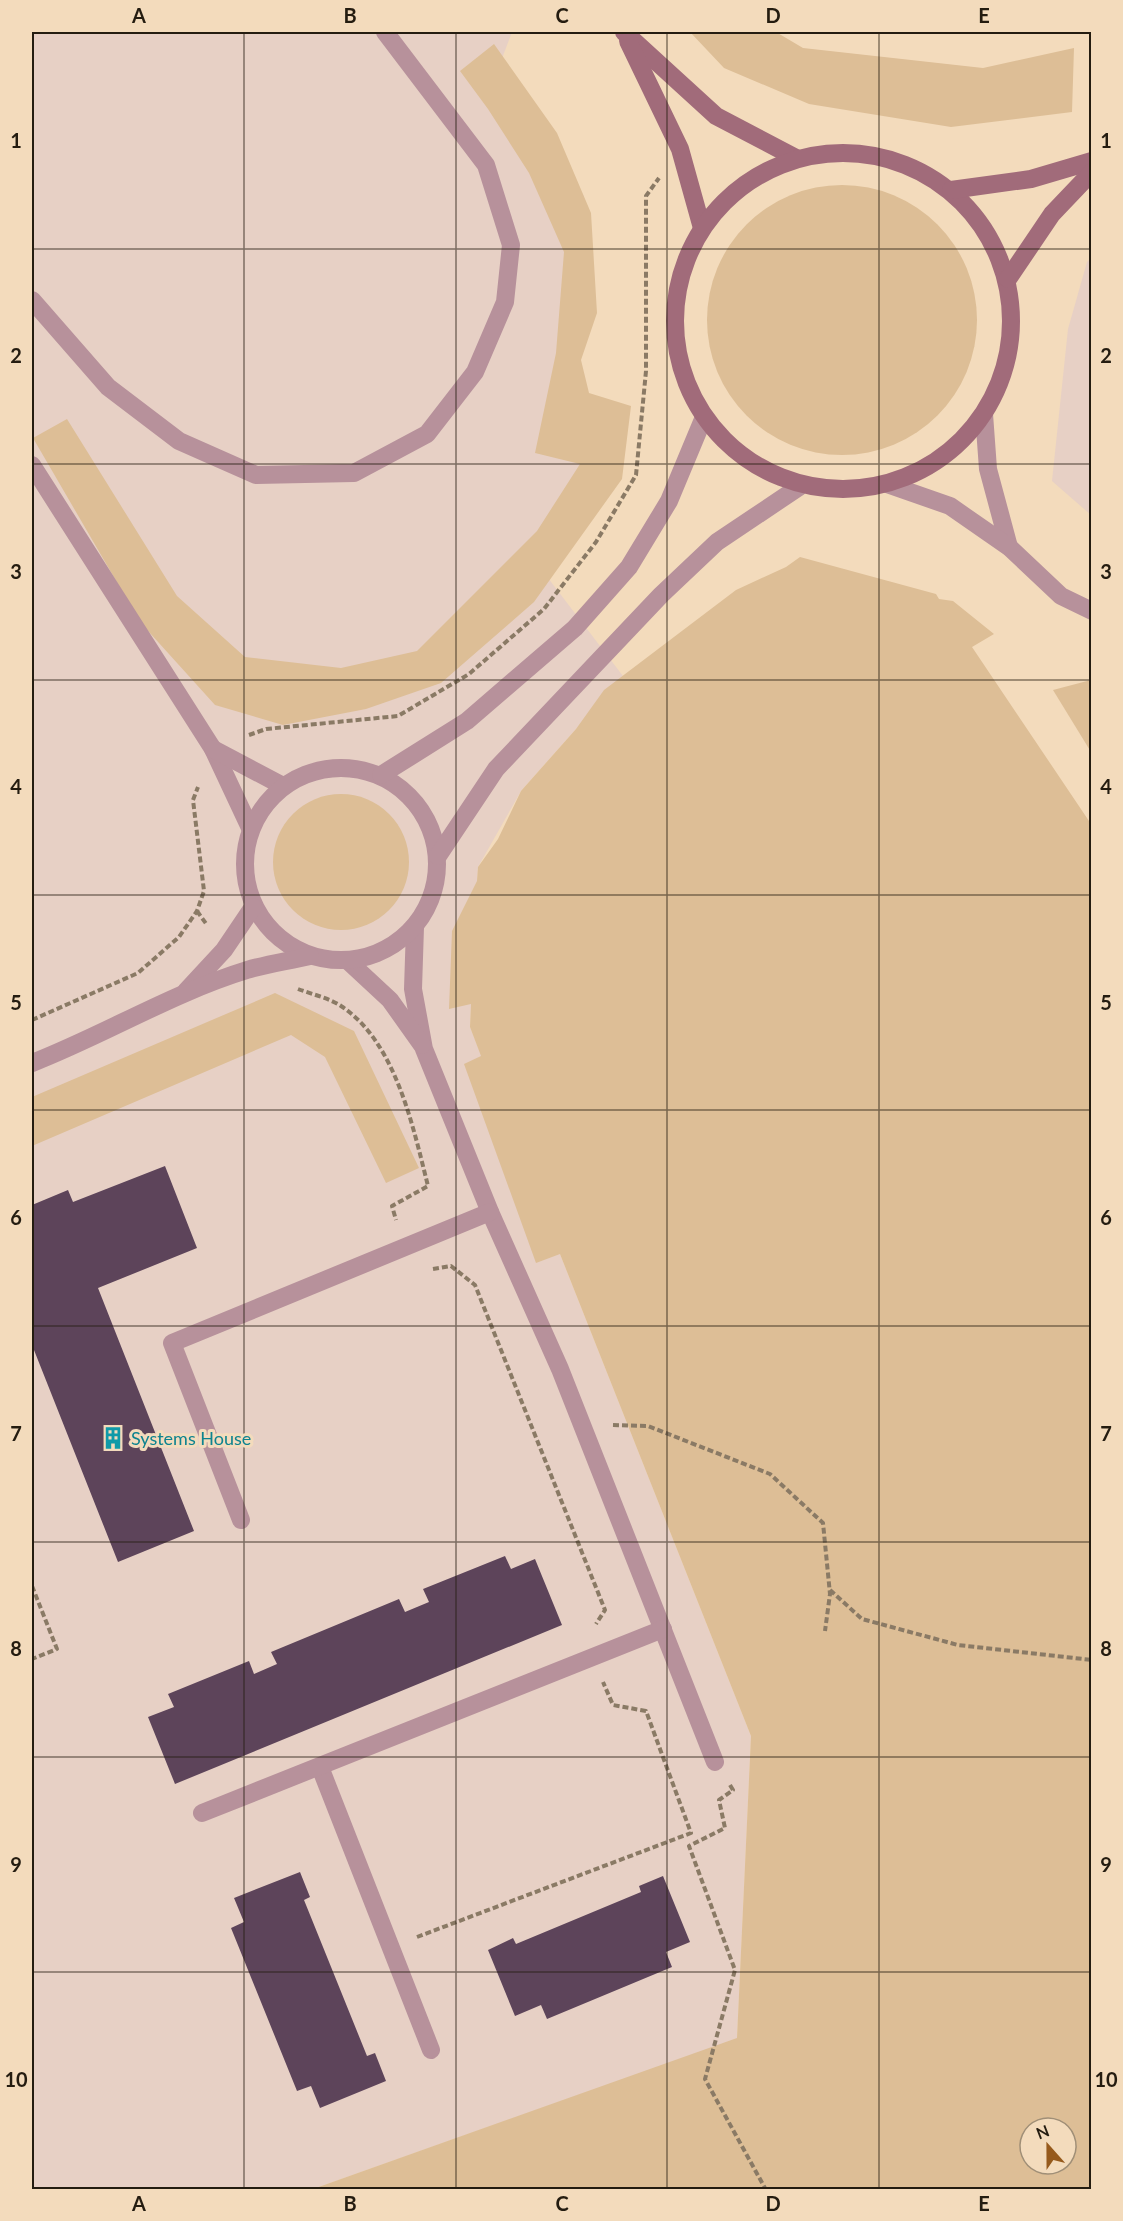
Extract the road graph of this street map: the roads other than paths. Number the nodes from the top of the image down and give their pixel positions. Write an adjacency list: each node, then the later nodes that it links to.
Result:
1 (385, 32): 9 (street)
2 (624, 32): 3 (street); 7 (street)
3 (796, 158): 6 (street); 7 (street)
4 (1092, 161): 6 (street)
5 (1092, 172): 8 (street)
6 (951, 190): 8 (street)
7 (702, 228): 11 (street)
8 (1008, 279): 10 (street)
9 (32, 300)
10 (984, 414): 13 (street); 15 (street)
11 (704, 417): 14 (street); 18 (street)
12 (32, 465): 17 (street)
13 (887, 484): 14 (street); 15 (street)
14 (799, 487): 21 (street)
15 (1009, 547): 16 (street)
16 (1092, 611)
17 (213, 749): 19 (street); 20 (street)
18 (381, 775): 19 (street); 21 (street)
19 (283, 786): 20 (street)
20 (250, 828): 22 (street)
21 (438, 855): 23 (street)
22 (254, 907): 24 (street); 26 (street)
23 (415, 927): 25 (street); 27 (street)
24 (310, 956): 25 (street); 26 (street)
25 (348, 961): 27 (street)
26 (183, 995): 28 (street)
27 (424, 1049): 29 (street)
28 (32, 1062)
29 (490, 1212): 30 (street); 31 (street)
30 (241, 1520)
31 (663, 1629): 32 (street); 33 (street)
32 (715, 1762)
33 (320, 1767): 34 (street); 35 (street)
34 (201, 1814)
35 (431, 2050)

